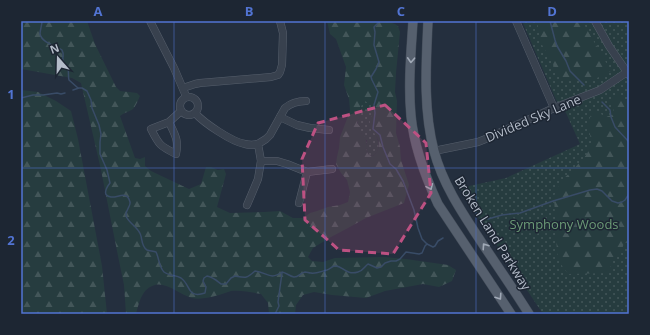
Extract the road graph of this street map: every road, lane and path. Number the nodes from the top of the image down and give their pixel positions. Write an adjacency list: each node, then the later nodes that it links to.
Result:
1 (150, 21): 8 (street)
2 (280, 21): 8 (street)
3 (413, 21): 24 (main road, one-way to 24)
4 (428, 21): 18 (main road, Broken Land Parkway)
5 (516, 21): 11 (street)
6 (595, 21): 7 (street)
7 (628, 74): 11 (street, Divided Sky Lane)
8 (183, 88): 9 (street)
9 (186, 96): 12 (street); 13 (street)
10 (306, 101): 14 (street)
11 (554, 108): 18 (street, Divided Sky Lane)
12 (181, 111): 13 (street); 15 (street)
13 (195, 113): 17 (street)
14 (280, 117): 16 (street); 17 (street)
15 (169, 122): 15 (street)
16 (329, 130)
17 (258, 144): 19 (street)
18 (434, 151): 25 (main road, Broken Land Parkway, one-way to 18)
19 (260, 161): 21 (street); 23 (street)
20 (332, 170): 21 (street)
21 (307, 172): 22 (street)
22 (299, 203)
23 (247, 205)
24 (511, 314)
25 (529, 314)

